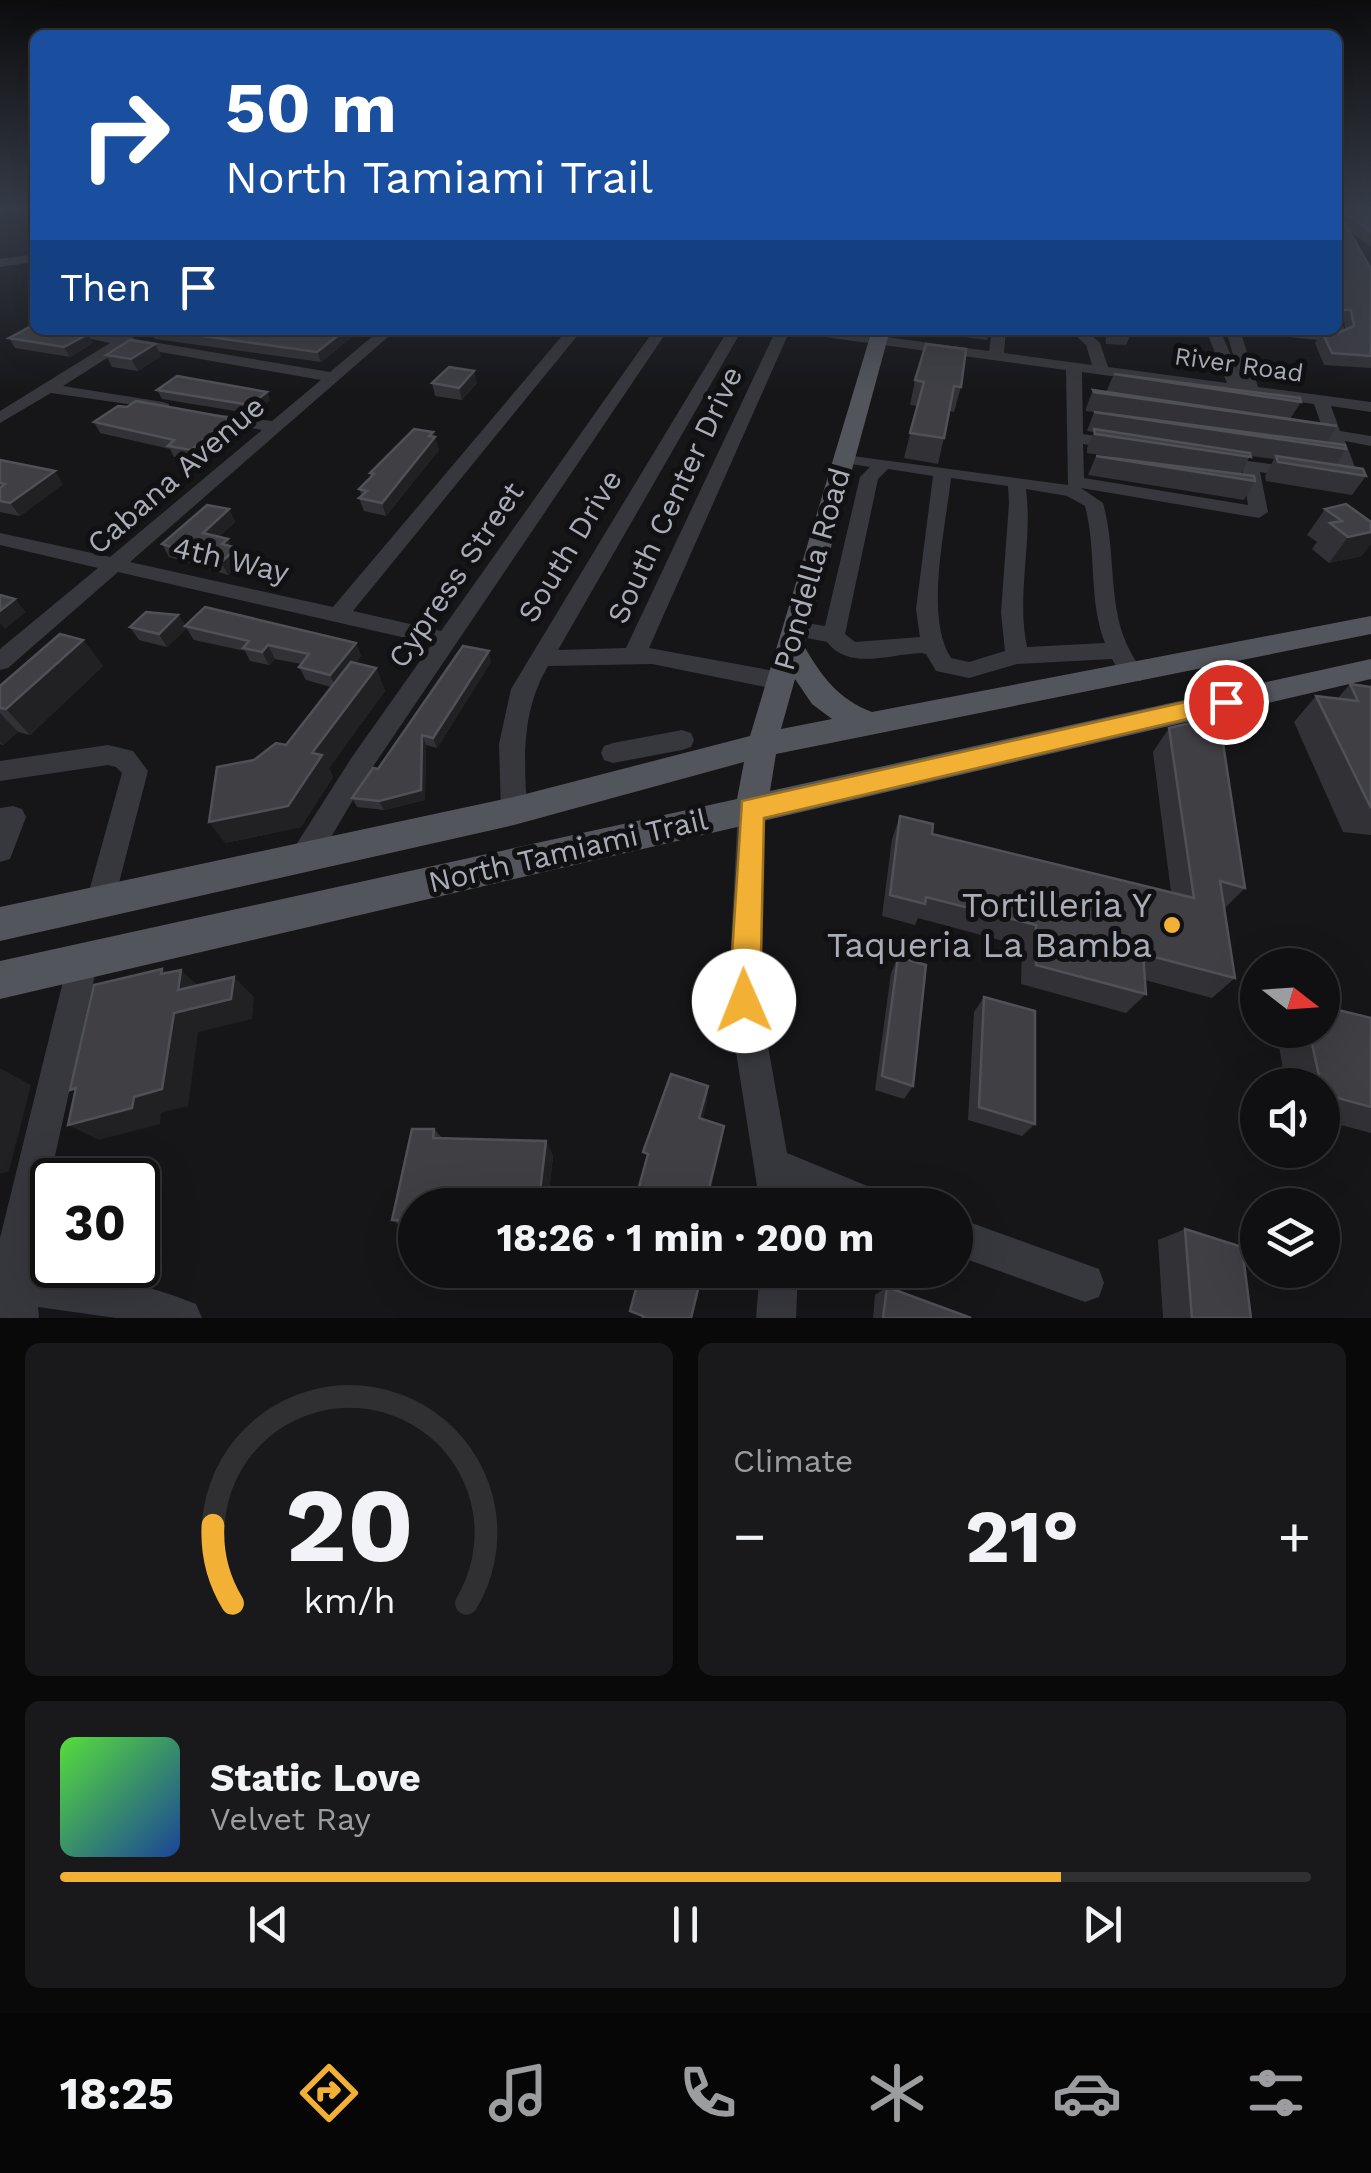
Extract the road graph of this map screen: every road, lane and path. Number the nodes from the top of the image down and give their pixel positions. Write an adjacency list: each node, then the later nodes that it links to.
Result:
1 (84, 335): 16 (street)
2 (134, 335): 16 (street)
3 (383, 335): 23 (street, Cabana Avenue)
4 (571, 335): 45 (street)
5 (657, 335): 49 (street, Cypress Street)
6 (733, 335): 55 (street, South Drive)
7 (781, 335): 52 (street, South Center Drive)
8 (880, 335): 17 (street, River Road); 38 (main road, Pondella Road)
9 (932, 335): 17 (street)
10 (998, 335): 20 (street)
11 (1083, 335): 22 (street)
12 (1215, 335): 18 (street)
13 (1235, 335): 19 (street)
14 (1302, 335): 15 (street)
15 (1336, 335)
16 (123, 342): 23 (street); 24 (street)
17 (930, 347): 20 (street, River Road)
18 (1222, 353): 19 (street); 25 (street)
19 (1242, 356): 25 (street)
20 (996, 357): 21 (street, River Road)
21 (1074, 367): 22 (street, River Road); 26 (street)
22 (1102, 371): 25 (street, River Road)
23 (334, 377): 31 (street, Cabana Avenue)
24 (49, 388): 30 (street); 31 (street)
25 (1244, 390): 28 (street, River Road)
26 (1075, 398): 27 (street); 34 (street)
27 (1094, 400)
28 (1320, 400): 29 (street, River Road); 33 (street)
29 (1371, 407)
30 (0, 418)
31 (274, 427): 44 (street, Cabana Avenue)
32 (1310, 431): 33 (street)
33 (1330, 434): 35 (street); 40 (street)
34 (1075, 438): 36 (street); 40 (street)
35 (1371, 441)
36 (1133, 447)
37 (1192, 456): 40 (street)
38 (844, 458): 39 (street); 48 (main road, Pondella Road)
39 (886, 463): 41 (street); 47 (street)
40 (1250, 465)
41 (943, 470): 42 (street); 50 (street)
42 (1016, 481): 51 (street); 53 (street)
43 (0, 539): 44 (street, 4th Way)
44 (113, 565): 45 (street, 4th Way); 54 (street, Cabana Avenue)
45 (338, 615): 49 (street, 4th Way)
46 (1371, 625): 58 (main road, North Tamiami Trail)
47 (834, 635): 48 (street); 50 (street)
48 (793, 638): 59 (main road, Pondella Road); 61 (main road)
49 (448, 640): 71 (street, Cypress Street)
50 (932, 648): 57 (street)
51 (1115, 650): 53 (street); 58 (street)
52 (634, 656): 55 (street, South Center Drive); 59 (street)
53 (1016, 656): 57 (street)
54 (2, 658)
55 (542, 658): 68 (street, South Drive)
56 (1371, 669): 67 (main road, North Tamiami Trail)
57 (961, 670): 60 (street)
58 (1134, 675): 60 (main road, North Tamiami Trail)
59 (780, 680): 63 (main road, Pondella Road)
60 (974, 705): 61 (main road, North Tamiami Trail)
61 (874, 724): 63 (main road, North Tamiami Trail)
62 (682, 740): 65 (street)
63 (762, 745): 65 (main road, North Tamiami Trail); 67 (main road, Pondella Road)
64 (613, 753): 65 (street)
65 (652, 760): 68 (main road, North Tamiami Trail)
66 (0, 771): 72 (street)
67 (751, 809): 74 (main road, North Tamiami Trail); 76 (street)
68 (514, 811): 71 (main road, North Tamiami Trail)
69 (0, 819): 70 (street)
70 (0, 850)
71 (304, 857): 72 (main road, North Tamiami Trail)
72 (100, 902): 73 (main road, North Tamiami Trail)
73 (0, 924)
74 (83, 961): 75 (main road, North Tamiami Trail); 82 (street)
75 (0, 980)
76 (774, 1166): 77 (street); 78 (street)
77 (776, 1188)
78 (828, 1188)
79 (973, 1242): 80 (street)
80 (1086, 1283)
81 (778, 1288): 84 (street)
82 (11, 1295): 83 (street)
83 (182, 1318)
84 (776, 1318)

